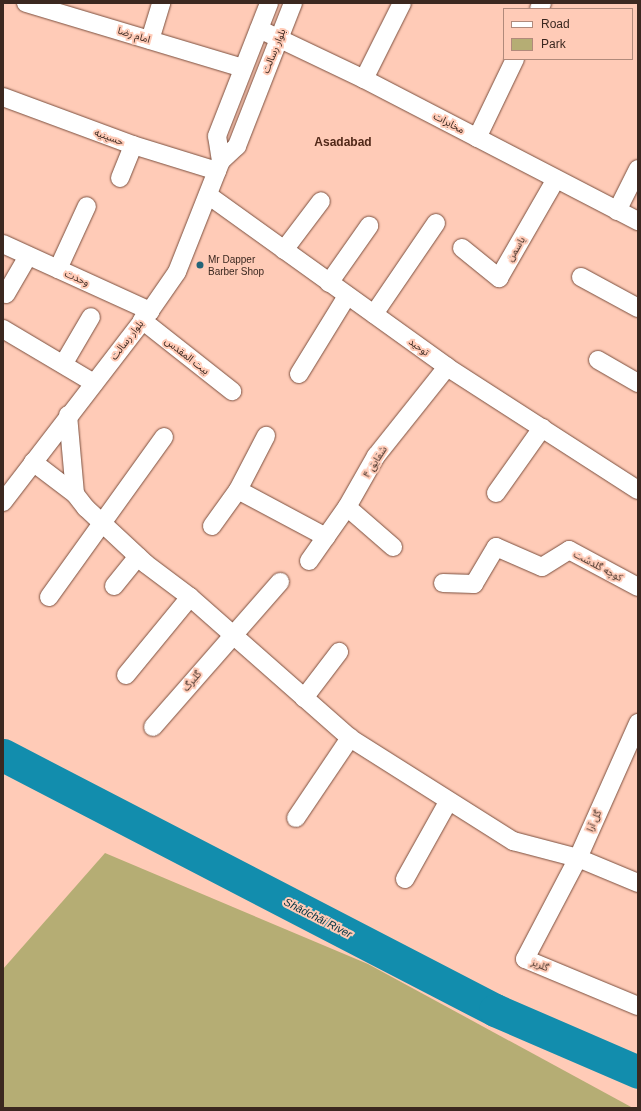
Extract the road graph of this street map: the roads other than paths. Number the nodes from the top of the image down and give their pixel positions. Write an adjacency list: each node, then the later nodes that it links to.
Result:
1 (26, 3): 6 (street, امام رضا)
2 (161, 3): 9 (street)
3 (269, 3): 7 (street, بلوار رسالت)
4 (293, 3): 8 (street, بلوار رسالت)
5 (402, 3): 12 (street)
6 (64, 8): 9 (street, امام رضا)
7 (259, 29): 8 (street, مخابرات); 11 (street, بلوار رسالت)
8 (279, 39): 12 (street, مخابرات); 16 (street, بلوار رسالت)
9 (150, 40): 11 (street, امام رضا)
10 (515, 60): 14 (street)
11 (242, 68): 16 (street, بلوار رسالت)
12 (364, 79): 14 (street, مخابرات)
13 (3, 97): 15 (street, حسینیه)
14 (477, 138): 19 (street, مخابرات)
15 (133, 146): 16 (street, حسینیه); 18 (street)
16 (219, 166): 20 (street, بلوار رسالت)
17 (638, 169): 23 (street)
18 (120, 178)
19 (556, 178): 23 (street, مخابرات); 28 (street, یاسمن)
20 (208, 195): 29 (street, توحید); 38 (street, بلوار رسالت)
21 (321, 201): 29 (street)
22 (87, 206): 31 (street)
23 (617, 211): 24 (street, مخابرات)
24 (638, 221)
25 (436, 223): 37 (street)
26 (369, 226): 33 (street)
27 (3, 244): 30 (street, وحدت)
28 (462, 248)
29 (284, 250): 33 (street, توحید)
30 (28, 256): 31 (street, وحدت); 34 (street)
31 (58, 270): 38 (street, وحدت)
32 (582, 277): 36 (street)
33 (329, 283): 35 (street, توحید)
34 (6, 294)
35 (347, 296): 37 (street, توحید); 44 (street)
36 (638, 308)
37 (374, 314): 43 (street, توحید)
38 (146, 316): 45 (street, بلوار رسالت); 47 (street, بیت المقدس)
39 (91, 317): 42 (street)
40 (3, 329): 42 (street)
41 (598, 360): 46 (street)
42 (64, 363): 45 (street)
43 (447, 367): 49 (street, توحید); 58 (street, شقایق ۴)
44 (299, 374)
45 (94, 383): 48 (street, بلوار رسالت)
46 (638, 383)
47 (232, 391)
48 (68, 415): 52 (street, بلوار رسالت); 56 (street)
49 (542, 428): 54 (street, توحید); 55 (street)
50 (266, 436): 53 (street)
51 (164, 438): 59 (street)
52 (33, 462): 56 (street); 57 (street, بلوار رسالت)
53 (238, 490): 60 (street); 61 (street)
54 (638, 490)
55 (496, 493)
56 (75, 494): 59 (street)
57 (3, 502)
58 (347, 507): 61 (street, شقایق ۴); 62 (street)
59 (103, 524): 63 (street); 69 (street)
60 (212, 526)
61 (326, 537): 64 (street, شقایق ۴)
62 (393, 547)
63 (138, 556): 67 (street); 70 (street)
64 (308, 561)
65 (280, 582): 71 (street, گلبرگ)
66 (444, 583): 68 (street, کوچه گلدشت)
67 (114, 586)
68 (638, 587)
69 (49, 597)
70 (190, 597): 71 (street); 73 (street)
71 (232, 635): 74 (street); 76 (street, گلبرگ)
72 (339, 652): 74 (street)
73 (126, 675)
74 (304, 698): 77 (street)
75 (638, 723): 80 (street, گل آرا)
76 (153, 728)
77 (350, 738): 78 (street); 79 (street)
78 (448, 802): 80 (street); 81 (street)
79 (296, 818)
80 (578, 858): 82 (street); 83 (street, گلریز)
81 (405, 879)
82 (638, 883)
83 (638, 1006)

